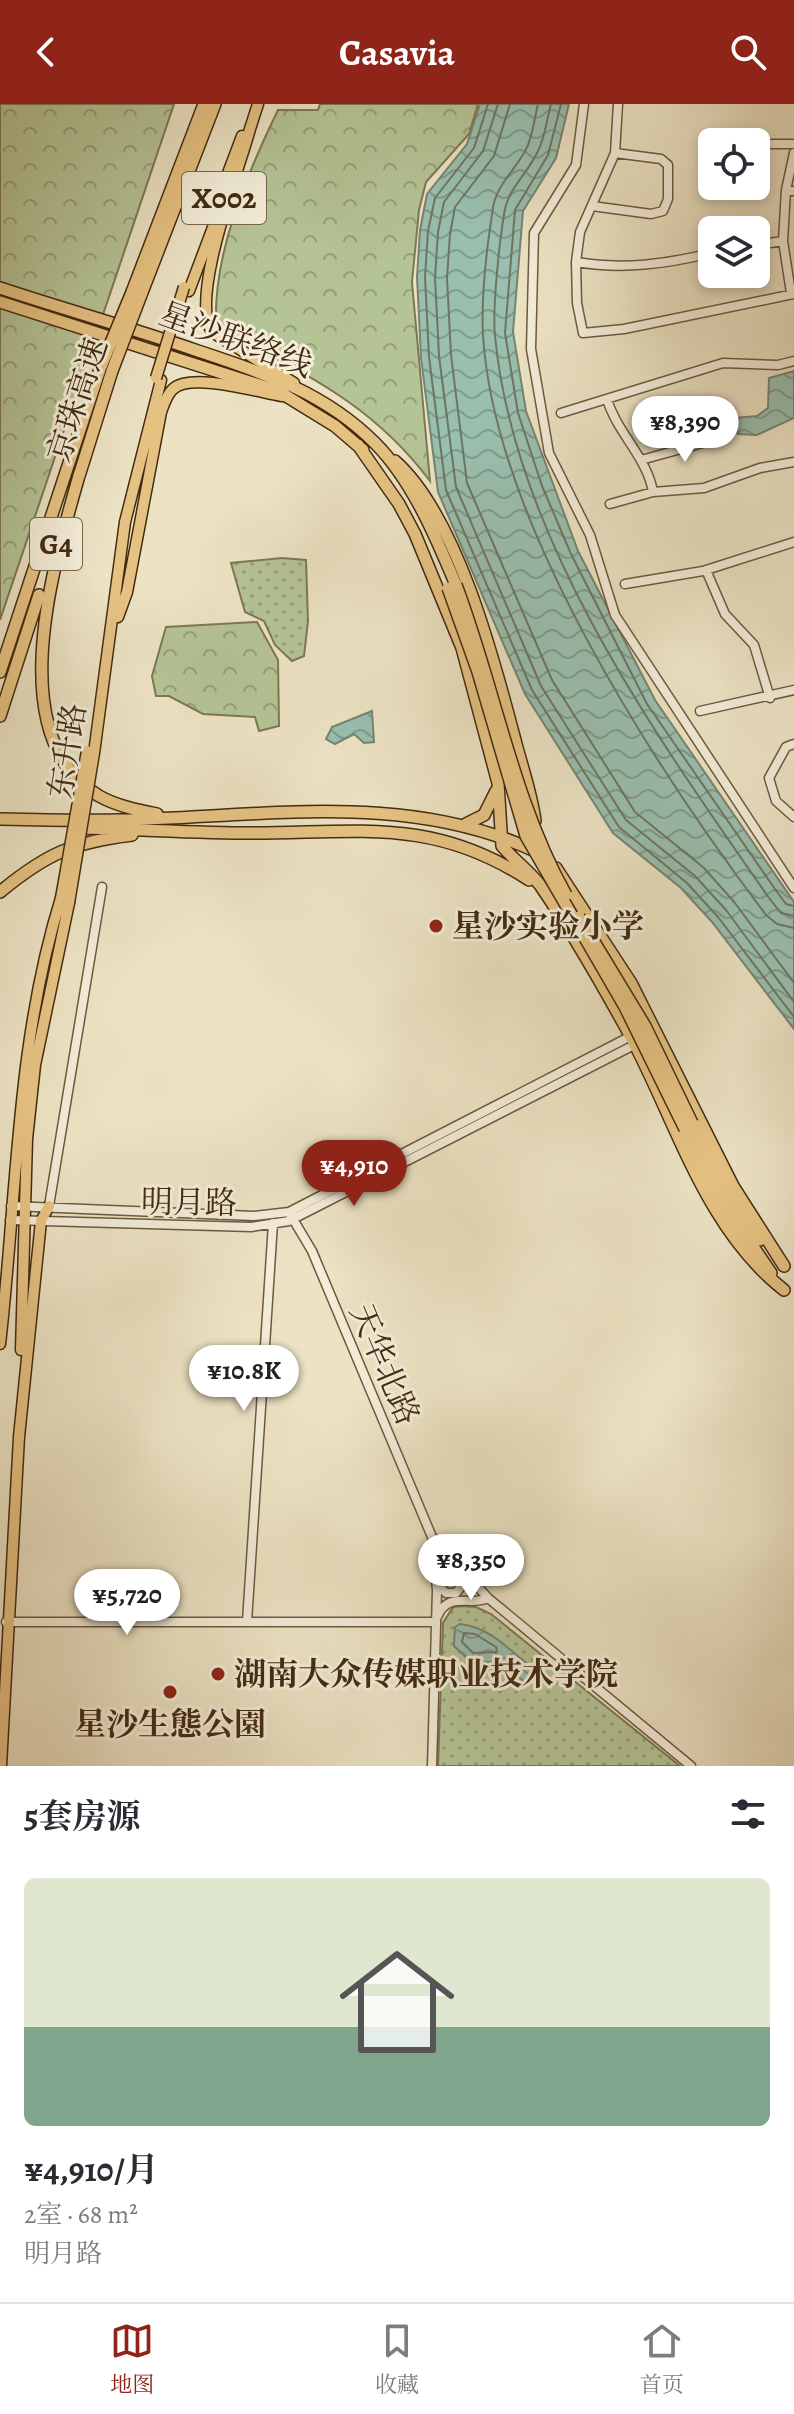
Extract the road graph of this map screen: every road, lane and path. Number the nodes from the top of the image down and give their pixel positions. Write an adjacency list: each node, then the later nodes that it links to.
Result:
1 (204, 104): 19 (highway, 京珠高速 / G4)
2 (215, 104): 19 (highway, 京珠高速 / G4)
3 (255, 104): 6 (main road, 东升路 / X002); 18 (main road, 东升路 / X002)
4 (584, 104): 59 (street)
5 (618, 104): 9 (street)
6 (250, 129): 18 (main road, 东升路 / X002); 25 (main road)
7 (770, 144): 8 (street)
8 (794, 144)
9 (615, 153): 12 (street); 12 (street)
10 (794, 153): 11 (street)
11 (790, 191): 13 (street)
12 (592, 206): 16 (street)
13 (783, 241): 14 (street); 20 (street)
14 (770, 243)
15 (698, 256): 16 (street)
16 (576, 262): 20 (street)
17 (0, 288): 25 (highway, 星沙联络线)
18 (187, 289): 24 (main road, 东升路, bridge)
19 (137, 294): 23 (highway, 京珠高速 / G4, bridge)
20 (793, 294)
21 (0, 302): 26 (highway)
22 (794, 361): 27 (street)
23 (106, 370): 34 (highway, 京珠高速 / G4); 42 (highway, 京珠高速 / G4)
24 (158, 379): 41 (main road, 东升路); 48 (main road, 东升路)
25 (299, 386): 30 (highway, 星沙联络线)
26 (287, 396): 31 (highway); 41 (main road)
27 (607, 399): 28 (street); 32 (street)
28 (561, 413)
29 (721, 438): 32 (street)
30 (376, 444): 40 (highway, 星沙联络线); 57 (highway)
31 (358, 445): 40 (highway); 49 (highway)
32 (641, 460): 35 (street)
33 (794, 462): 35 (street)
34 (80, 472): 46 (highway, 京珠高速 / G4); 50 (highway)
35 (653, 492): 36 (street)
36 (610, 504)
37 (794, 542): 38 (street)
38 (706, 570): 39 (street); 44 (street)
39 (625, 584)
40 (452, 586): 65 (highway, bridge)
41 (111, 638): 48 (main road, 东升路)
42 (0, 672)
43 (794, 690): 44 (street)
44 (770, 698): 45 (street)
45 (700, 711)
46 (0, 716)
47 (794, 744): 51 (street)
48 (91, 752): 61 (main road, 东升路, bridge)
49 (498, 783): 53 (highway); 56 (highway)
50 (169, 817): 52 (highway); 53 (highway)
51 (794, 817)
52 (0, 819)
53 (463, 825): 56 (highway)
54 (0, 827): 55 (highway)
55 (157, 832): 60 (highway); 62 (highway)
56 (501, 837): 57 (highway); 62 (highway)
57 (540, 854): 63 (highway)
58 (102, 887): 67 (street)
59 (794, 888)
60 (0, 892)
61 (65, 900): 66 (main road, 东升路); 68 (main road, 东升路)
62 (550, 904): 64 (highway)
63 (655, 1028): 64 (street, 明月路); 75 (highway)
64 (632, 1040): 70 (street, 明月路); 77 (highway)
65 (688, 1126): 75 (highway); 77 (highway)
66 (11, 1206): 68 (street, 明月路); 71 (main road, 东升路)
67 (49, 1206): 68 (street, 明月路); 69 (street, 明月路); 73 (main road, 东升路)
68 (25, 1207): 72 (main road, 东升路)
69 (278, 1214): 70 (street, 明月路); 74 (street)
70 (291, 1215): 74 (street, 明月路); 81 (street, 天华北路)
71 (10, 1220): 72 (street, 明月路); 79 (main road, 东升路)
72 (24, 1220): 73 (street, 明月路); 80 (main road, 东升路)
73 (41, 1221): 74 (street, 明月路); 80 (main road, 东升路)
74 (272, 1225): 89 (street)
75 (784, 1266): 76 (highway)
76 (794, 1274)
77 (784, 1290): 78 (highway)
78 (794, 1299)
79 (0, 1344)
80 (20, 1424): 88 (main road, 东升路)
81 (432, 1537): 82 (street); 83 (street)
82 (461, 1569): 83 (street); 84 (street); 86 (street)
83 (437, 1580): 85 (street); 90 (street)
84 (460, 1590): 85 (street); 86 (street)
85 (450, 1593): 87 (street)
86 (488, 1598): 87 (street); 93 (street)
87 (446, 1605): 90 (street)
88 (6, 1622): 89 (street); 91 (main road, 东升路)
89 (247, 1622): 90 (street)
90 (436, 1622): 92 (street)
91 (1, 1766)
92 (432, 1766)
93 (691, 1766)

